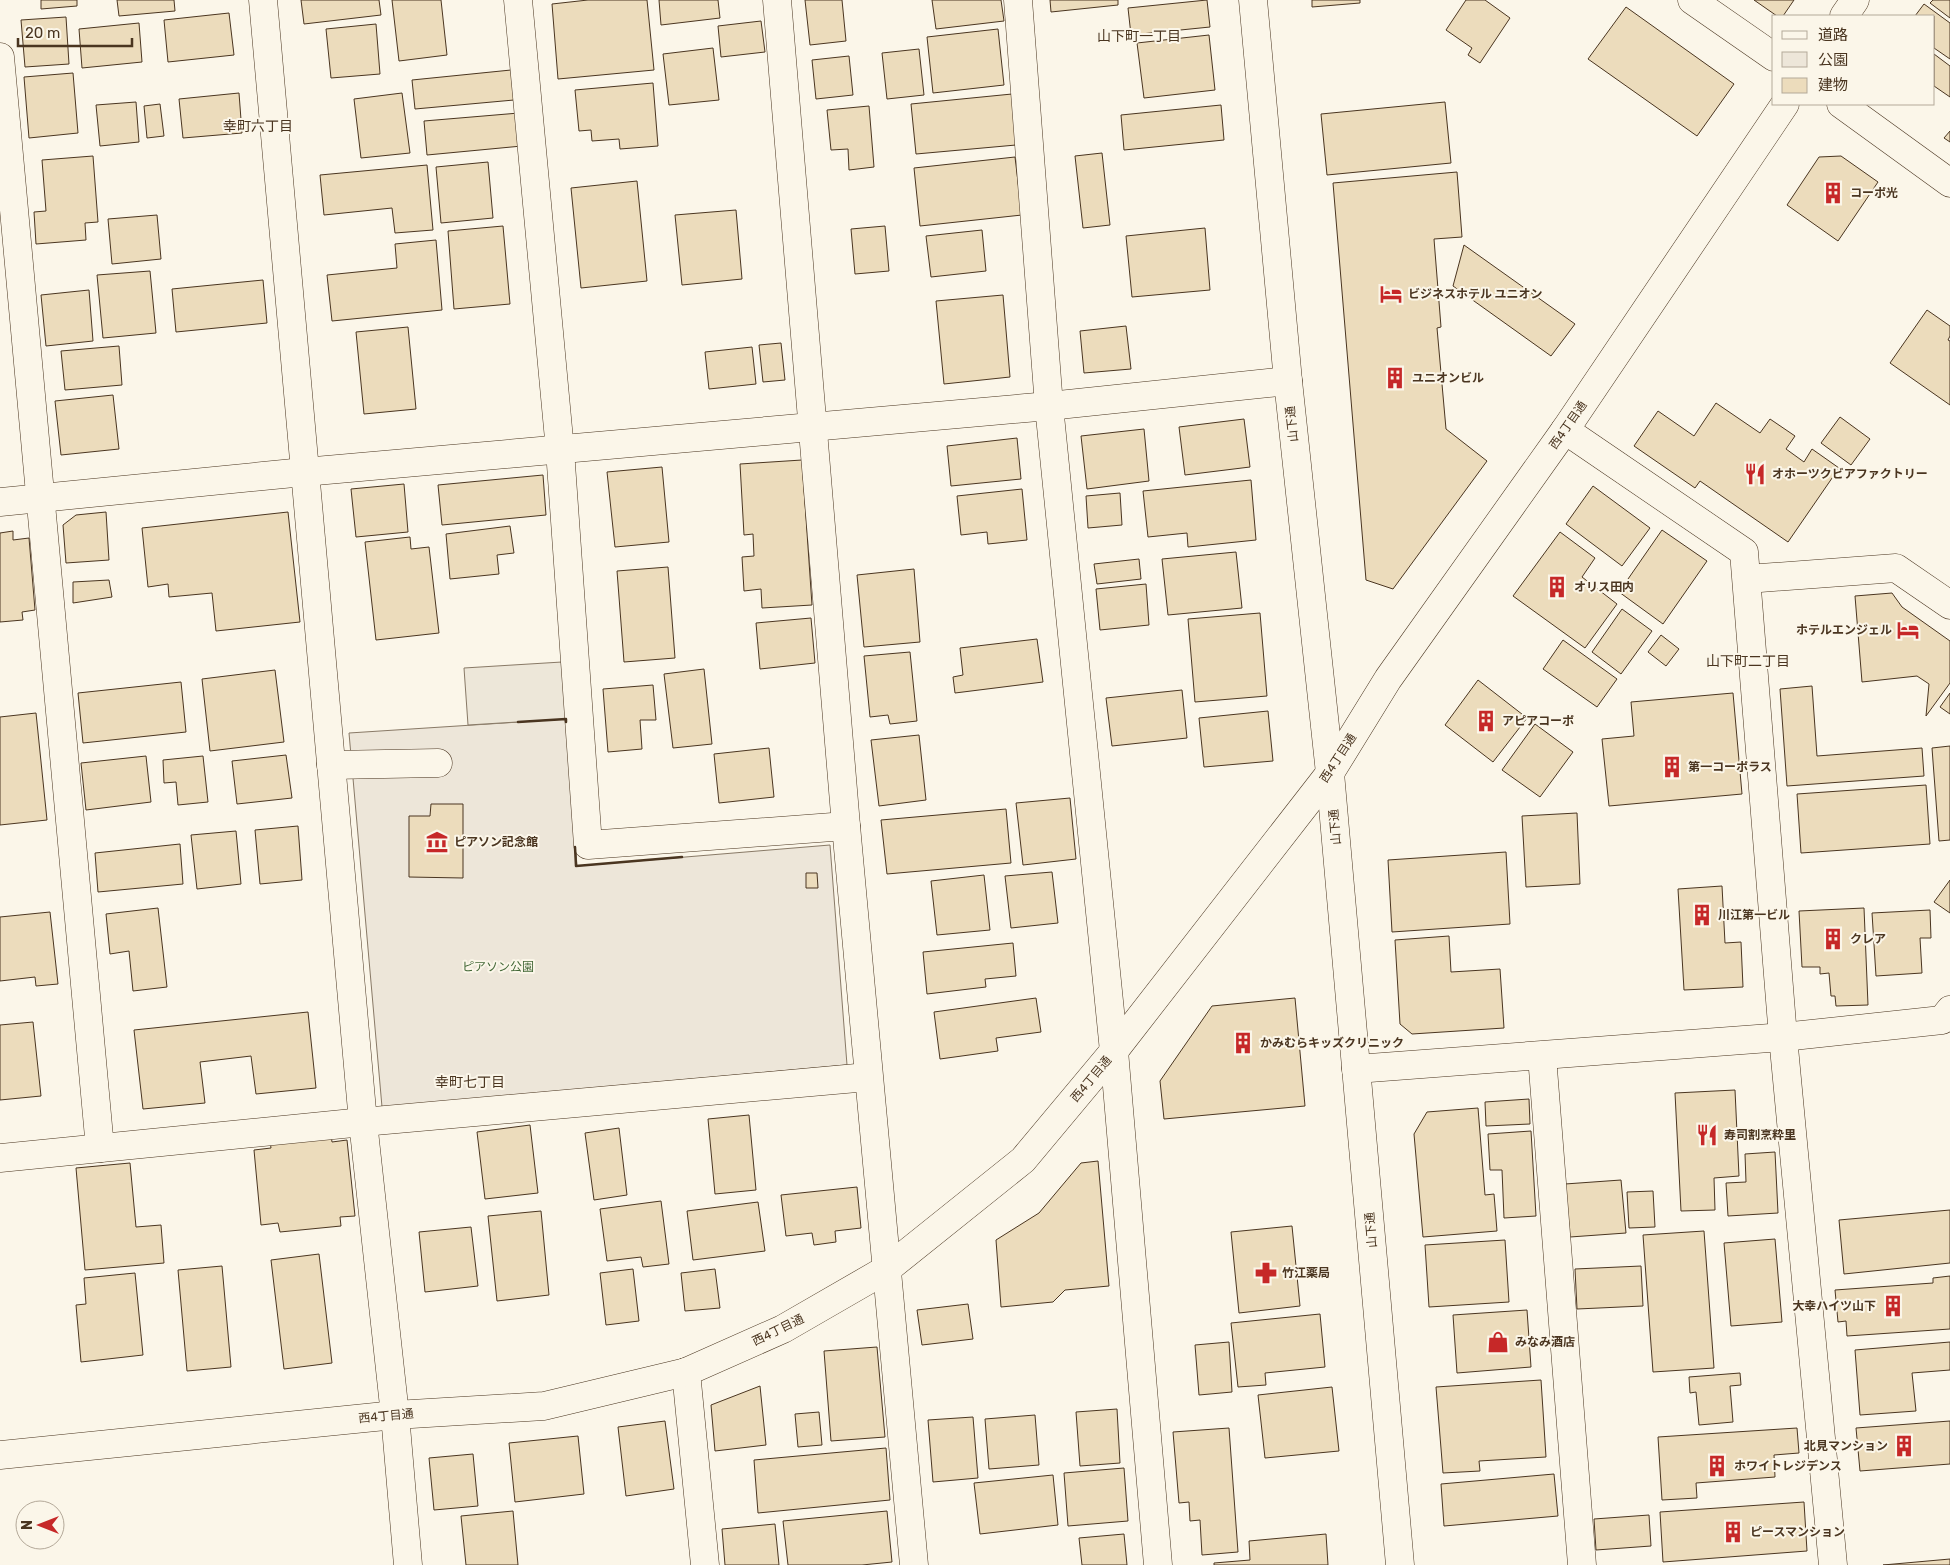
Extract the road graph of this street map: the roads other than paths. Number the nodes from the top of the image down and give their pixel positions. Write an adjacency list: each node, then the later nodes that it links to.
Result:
1 (263, 0): 19 (street)
2 (518, 0): 18 (street)
3 (777, 0): 16 (street)
4 (1018, 0): 15 (street)
5 (1253, 0): 14 (street, 山下通)
6 (1692, 0): 9 (street)
7 (1855, 0): 8 (street)
8 (1845, 15)
9 (1772, 56)
10 (0, 57): 20 (street)
11 (1784, 105): 17 (street, 西4丁目通)
12 (1842, 105): 13 (street)
13 (1950, 182)
14 (1288, 381): 15 (street); 26 (street, 山下通)
15 (1049, 406): 16 (street); 30 (street)
16 (814, 427): 18 (street); 27 (street)
17 (1565, 430): 22 (street); 26 (street, 西4丁目通)
18 (560, 450): 19 (street); 27 (street)
19 (304, 472): 20 (street); 25 (street)
20 (40, 499): 21 (street); 35 (street)
21 (0, 502)
22 (1747, 579): 23 (street); 29 (street)
23 (1950, 605)
24 (438, 763): 25 (street)
25 (330, 765): 34 (street)
26 (1330, 773): 30 (street, 西4丁目通); 32 (street, 山下通)
27 (846, 826): 33 (street)
28 (1946, 1015): 29 (street)
29 (1784, 1038): 31 (street); 47 (street)
30 (1114, 1051): 37 (street, 西4丁目通); 44 (street)
31 (1542, 1056): 32 (street); 46 (street)
32 (1356, 1069): 45 (street, 山下通)
33 (868, 1077): 34 (street); 37 (street)
34 (363, 1122): 35 (street); 39 (street)
35 (100, 1148): 36 (street)
36 (0, 1158)
37 (886, 1269): 38 (street, 西4丁目通); 43 (street)
38 (686, 1372): 39 (street, 西4丁目通); 42 (street)
39 (395, 1415): 40 (street, 西4丁目通); 41 (street)
40 (0, 1455)
41 (408, 1565)
42 (705, 1565)
43 (914, 1565)
44 (1158, 1565)
45 (1400, 1565)
46 (1582, 1565)
47 (1834, 1565)

